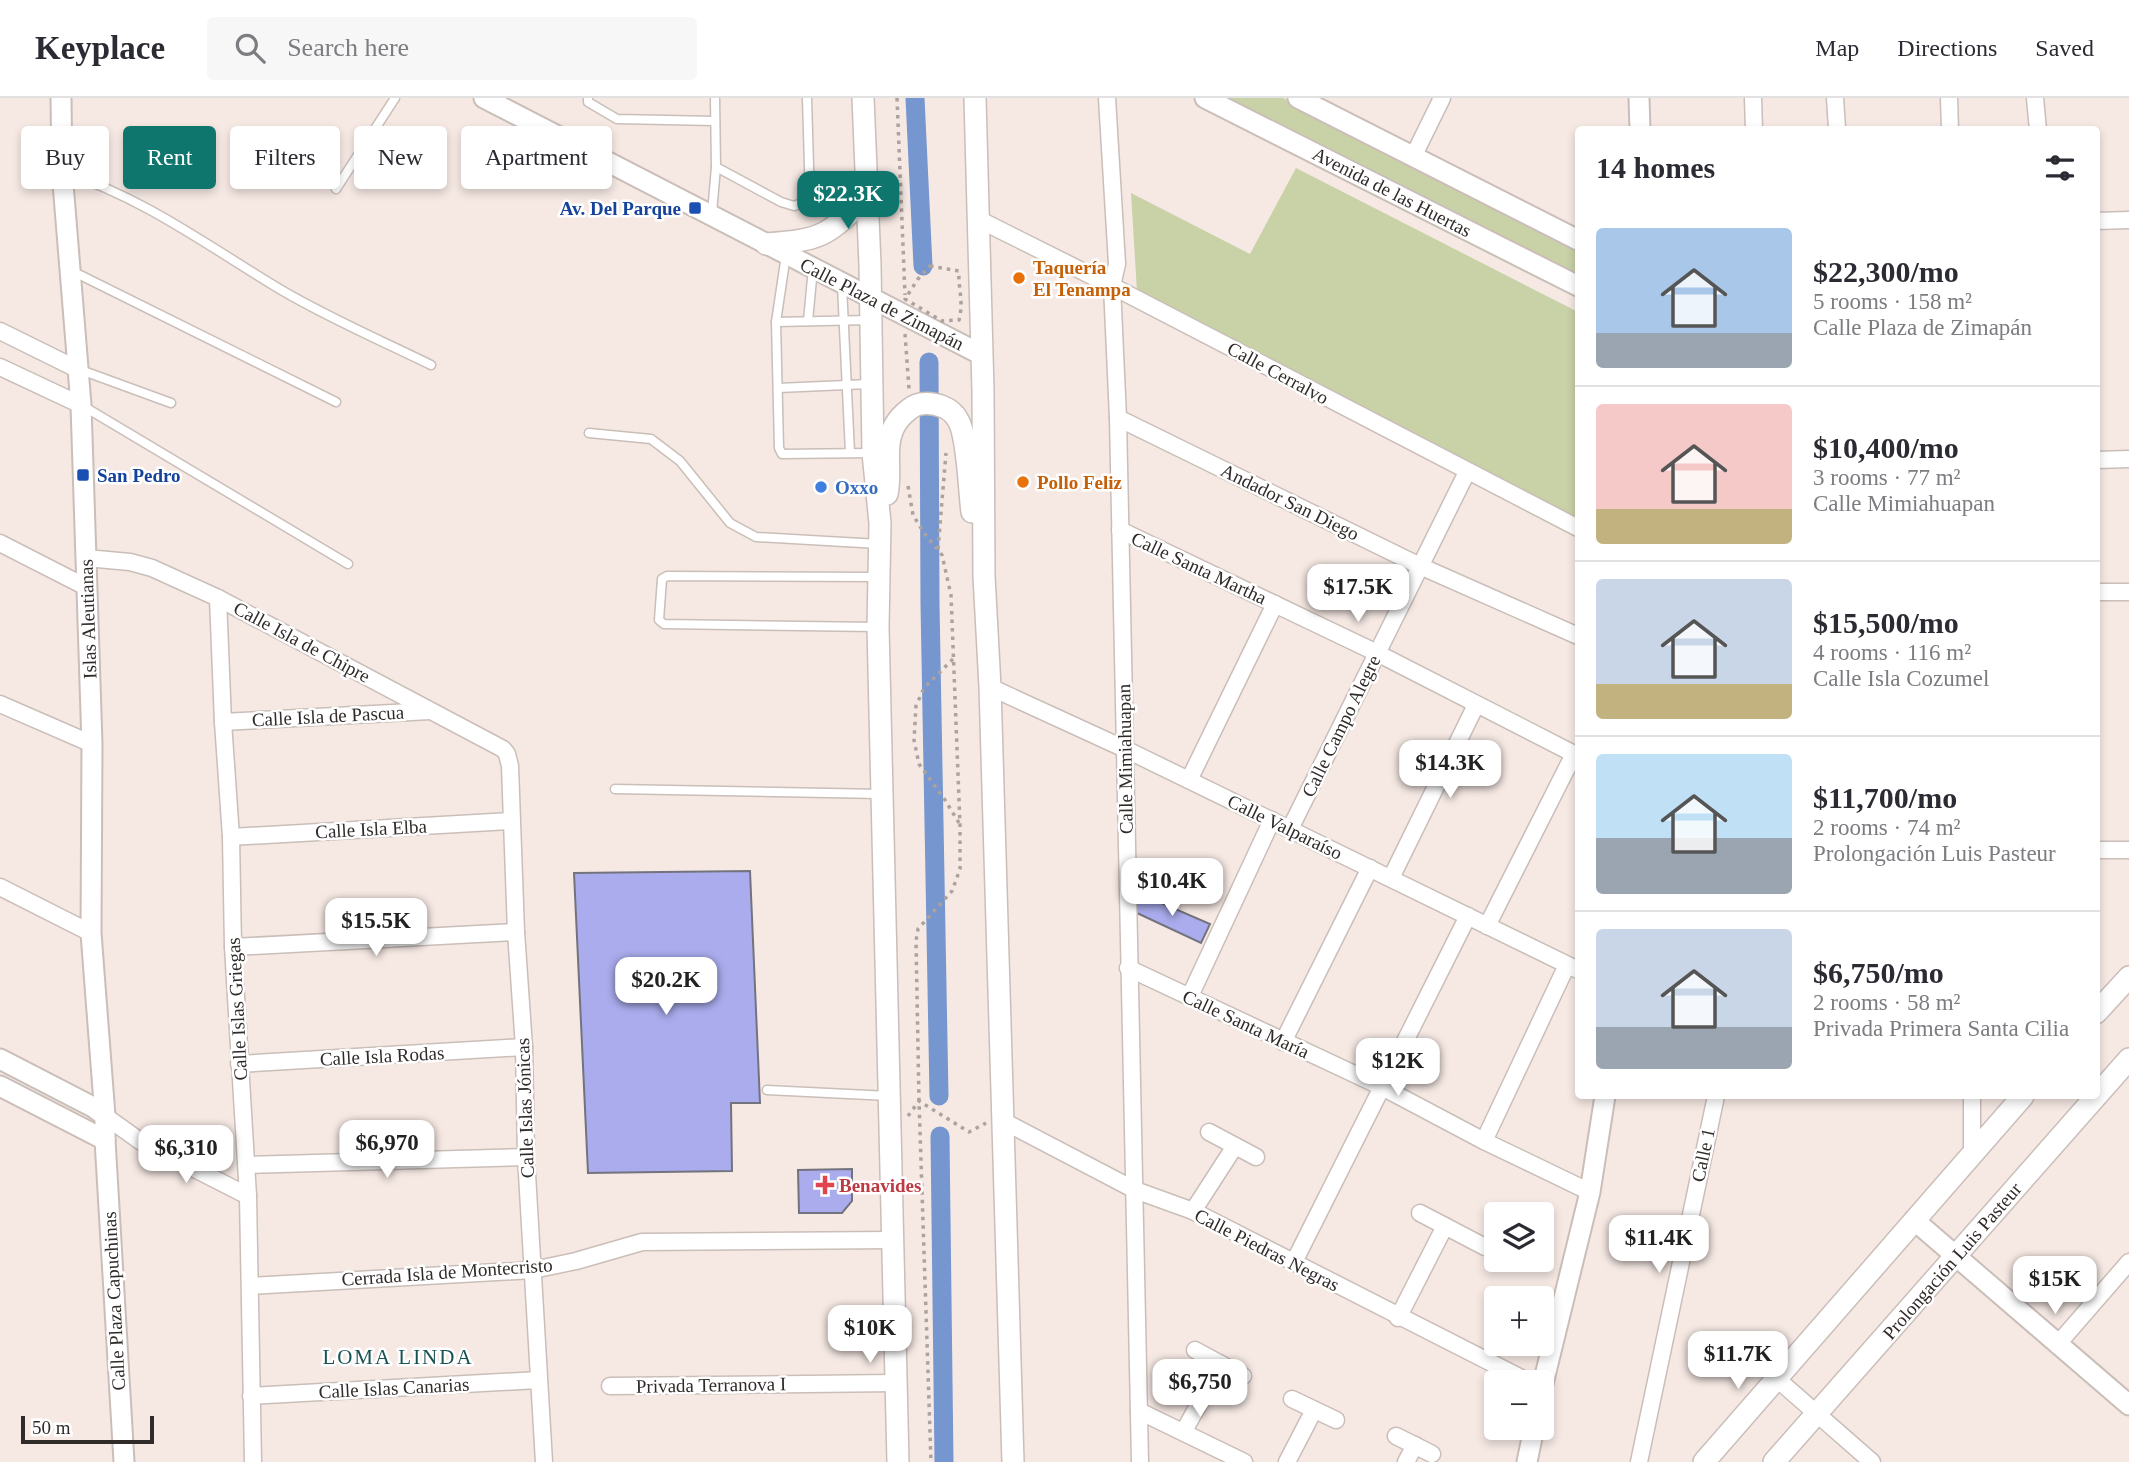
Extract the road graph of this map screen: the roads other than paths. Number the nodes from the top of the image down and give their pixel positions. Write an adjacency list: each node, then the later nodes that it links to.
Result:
1 (61, 98): 19 (street, Islas Aleutianas)
2 (396, 98): 27 (lane)
3 (484, 98): 31 (street, Calle Plaza de Zimapán)
4 (588, 98): 18 (lane)
5 (715, 98): 18 (lane)
6 (807, 98): 26 (lane)
7 (863, 98): 30 (main road)
8 (975, 98): 32 (main road)
9 (1107, 98): 42 (street, Calle Mimiahuapan)
10 (1205, 98): 41 (street, Avenida de las Huertas)
11 (1298, 98): 25 (street)
12 (1442, 98): 25 (street)
13 (1753, 98): 21 (street)
14 (1835, 98): 22 (street)
15 (1949, 98): 23 (street)
16 (2035, 98): 24 (street)
17 (1635, 100): 20 (street)
18 (715, 121): 26 (lane)
19 (61, 126)
20 (1639, 126)
21 (1754, 126)
22 (1837, 126)
23 (1950, 126)
24 (2038, 126)
25 (1413, 157): 35 (street)
26 (716, 167): 31 (lane)
27 (340, 183)
28 (63, 189): 39 (street, Islas Aleutianas)
29 (109, 189): 49 (lane)
30 (867, 196): 36 (main road); 43 (main road)
31 (711, 216): 36 (street, Calle Plaza de Zimapán)
32 (978, 219): 42 (street, Calle Cerralvo); 48 (main road)
33 (2129, 220): 34 (street)
34 (2100, 221)
35 (1575, 238)
36 (766, 244): 37 (street, Calle Plaza de Zimapán)
37 (786, 255): 38 (street, Calle Plaza de Zimapán); 46 (lane)
38 (813, 268): 40 (street, Calle Plaza de Zimapán); 45 (lane)
39 (70, 270): 51 (street, Islas Aleutianas); 56 (lane)
40 (842, 283): 43 (street, Calle Plaza de Zimapán); 44 (lane)
41 (1575, 284)
42 (1112, 286): 58 (street, Calle Mimiahuapan); 64 (street, Calle Cerralvo)
43 (870, 309): 44 (lane); 48 (street, Calle Plaza de Zimapán); 52 (main road)
44 (842, 320): 45 (lane); 53 (lane)
45 (808, 321): 46 (lane)
46 (776, 322): 54 (lane)
47 (0, 331): 51 (street)
48 (982, 355): 73 (main road)
49 (432, 365)
50 (0, 367): 57 (street)
51 (77, 369): 55 (lane); 57 (street, Islas Aleutianas)
52 (872, 384): 53 (lane); 61 (main road)
53 (846, 385): 54 (lane); 60 (lane)
54 (778, 388): 60 (lane)
55 (171, 402)
56 (336, 402)
57 (81, 405): 70 (street, Islas Aleutianas); 71 (lane)
58 (1118, 418): 67 (street, Calle Mimiahuapan); 72 (street, Andador San Diego)
59 (589, 433): 69 (lane)
60 (850, 453): 61 (lane)
61 (873, 453): 65 (main road)
62 (2100, 460): 63 (street)
63 (2129, 460)
64 (1467, 472): 66 (street, Calle Cerralvo); 72 (street, Calle Campo Alegre)
65 (880, 523): 69 (main road); 73 (main road)
66 (1575, 526)
67 (1120, 530): 79 (street, Calle Santa Martha); 89 (street, Calle Mimiahuapan)
68 (0, 543): 75 (street)
69 (879, 544): 74 (main road)
70 (86, 558): 75 (street, Islas Aleutianas); 78 (street, Calle Isla de Chipre)
71 (348, 564)
72 (1420, 566): 81 (street, Andador San Diego); 82 (street, Calle Campo Alegre)
73 (984, 576): 83 (main road)
74 (877, 577): 80 (main road); 80 (lane)
75 (86, 587): 88 (street, Islas Aleutianas)
76 (2100, 592): 77 (street)
77 (2129, 592)
78 (218, 598): 86 (street, Calle Isla de Chipre); 87 (street, Calle Islas Griegas)
79 (1275, 604): 82 (street, Calle Santa Martha); 93 (street)
80 (878, 626): 95 (main road)
81 (1575, 635)
82 (1377, 653): 85 (street, Calle Santa Martha); 98 (street, Calle Campo Alegre)
83 (990, 687): 89 (street, Calle Valparaíso); 131 (main road)
84 (0, 704): 88 (street)
85 (1476, 705): 91 (street, Calle Santa Martha); 103 (street)
86 (432, 711): 87 (street, Calle Isla de Pascua); 90 (street, Calle Isla de Chipre)
87 (223, 722): 99 (street, Calle Islas Griegas)
88 (92, 744): 108 (street, Islas Aleutianas)
89 (1125, 749): 93 (street, Calle Valparaíso); 111 (street, Calle Mimiahuapan)
90 (507, 754): 97 (street, Calle Islas Jónicas)
91 (1575, 754)
92 (1575, 757): 106 (street)
93 (1189, 780): 96 (street, Calle Valparaíso)
94 (615, 789): 95 (lane)
95 (881, 794): 124 (main road)
96 (1272, 820): 98 (street, Calle Valparaíso); 113 (street)
97 (511, 821): 99 (street, Calle Isla Elba); 107 (street, Calle Islas Jónicas)
98 (1290, 829): 102 (street, Calle Valparaíso)
99 (231, 837): 109 (street, Calle Islas Griegas)
100 (2100, 850): 101 (street)
101 (2129, 850)
102 (1370, 868): 103 (street, Calle Valparaíso); 115 (street)
103 (1391, 878): 105 (street, Calle Valparaíso)
104 (0, 887): 108 (street)
105 (1468, 916): 106 (street, Calle Valparaíso); 121 (street)
106 (1487, 926): 110 (street, Calle Valparaíso)
107 (516, 932): 109 (street); 116 (street, Calle Islas Jónicas)
108 (91, 933): 130 (street, Islas Aleutianas)
109 (233, 947): 119 (street, Calle Islas Griegas)
110 (1573, 967): 135 (street)
111 (1128, 968): 113 (street, Calle Santa María); 141 (street, Calle Mimiahuapan)
112 (2129, 977): 114 (main road)
113 (1189, 996): 115 (street, Calle Santa María)
114 (2100, 1009)
115 (1283, 1042): 121 (street, Calle Santa María)
116 (524, 1048): 119 (street, Calle Isla Rodas); 138 (street, Calle Islas Jónicas)
117 (0, 1059): 130 (street)
118 (2129, 1059): 123 (main road, Prolongación Luis Pasteur)
119 (239, 1064): 140 (street, Calle Islas Griegas)
120 (0, 1086): 133 (street)
121 (1382, 1087): 135 (street, Calle Santa María); 151 (street)
122 (767, 1090): 124 (lane)
123 (2100, 1092)
124 (889, 1096): 148 (main road)
125 (1605, 1099): 142 (street)
126 (1715, 1099): 188 (street, Calle 1)
127 (1972, 1099): 137 (street)
128 (2020, 1099): 137 (main road)
129 (2094, 1099): 150 (main road, Prolongación Luis Pasteur)
130 (106, 1116): 133 (street, Islas Aleutianas); 134 (street)
131 (1003, 1117): 141 (street, Calle Piedras Negras); 182 (main road)
132 (1209, 1132): 136 (street)
133 (105, 1140): 134 (street); 178 (street, Calle Plaza Capuchinas)
134 (140, 1141): 143 (street)
135 (1484, 1141): 142 (street, Calle Santa María)
136 (1235, 1146): 139 (street); 144 (street)
137 (1972, 1153): 146 (main road)
138 (526, 1157): 140 (street); 153 (street, Calle Islas Jónicas)
139 (1256, 1157)
140 (247, 1165): 143 (street, Calle Islas Griegas)
141 (1135, 1191): 144 (street, Calle Piedras Negras); 170 (street, Calle Mimiahuapan)
142 (1590, 1192): 160 (street)
143 (248, 1196): 154 (street, Calle Islas Griegas)
144 (1193, 1211): 151 (street, Calle Piedras Negras)
145 (1420, 1213): 147 (street)
146 (1914, 1220): 150 (street); 162 (main road)
147 (1445, 1226): 149 (street); 155 (street)
148 (892, 1240): 153 (street, Cerrada Isla de Montecristo); 164 (main road)
149 (1484, 1246)
150 (1956, 1257): 156 (street); 171 (main road, Prolongación Luis Pasteur)
151 (1294, 1262): 155 (street, Calle Piedras Negras)
152 (2129, 1262): 156 (street)
153 (533, 1270): 154 (street, Cerrada Isla de Montecristo); 163 (street, Calle Islas Jónicas)
154 (250, 1286): 166 (street, Calle Islas Griegas)
155 (1398, 1318): 159 (street, Calle Piedras Negras)
156 (2057, 1345): 168 (street)
157 (1195, 1350): 158 (street)
158 (1221, 1364): 161 (street); 173 (street)
159 (1505, 1370)
160 (1546, 1370)
161 (1243, 1376)
162 (1776, 1378): 171 (street); 189 (main road)
163 (538, 1380): 166 (street, Calle Islas Canarias); 180 (street, Calle Islas Jónicas)
164 (896, 1383): 165 (street, Privada Terranova I); 181 (main road)
165 (610, 1386)
166 (251, 1396): 179 (street, Calle Islas Griegas)
167 (1292, 1399): 169 (street)
168 (2129, 1405)
169 (1314, 1410): 172 (street); 185 (street)
170 (1139, 1411): 173 (street); 183 (street, Calle Mimiahuapan)
171 (1818, 1413): 190 (main road, Prolongación Luis Pasteur); 191 (street)
172 (1336, 1420)
173 (1184, 1431): 184 (street)
174 (1396, 1436): 176 (street)
175 (1532, 1440): 187 (street)
176 (1415, 1446): 177 (street); 186 (street)
177 (1432, 1454)
178 (124, 1462)
179 (253, 1462)
180 (544, 1462)
181 (898, 1462)
182 (1013, 1462)
183 (1140, 1462)
184 (1244, 1462)
185 (1287, 1462)
186 (1406, 1462)
187 (1527, 1462)
188 (1639, 1462)
189 (1704, 1462)
190 (1774, 1462)
191 (1872, 1462)

